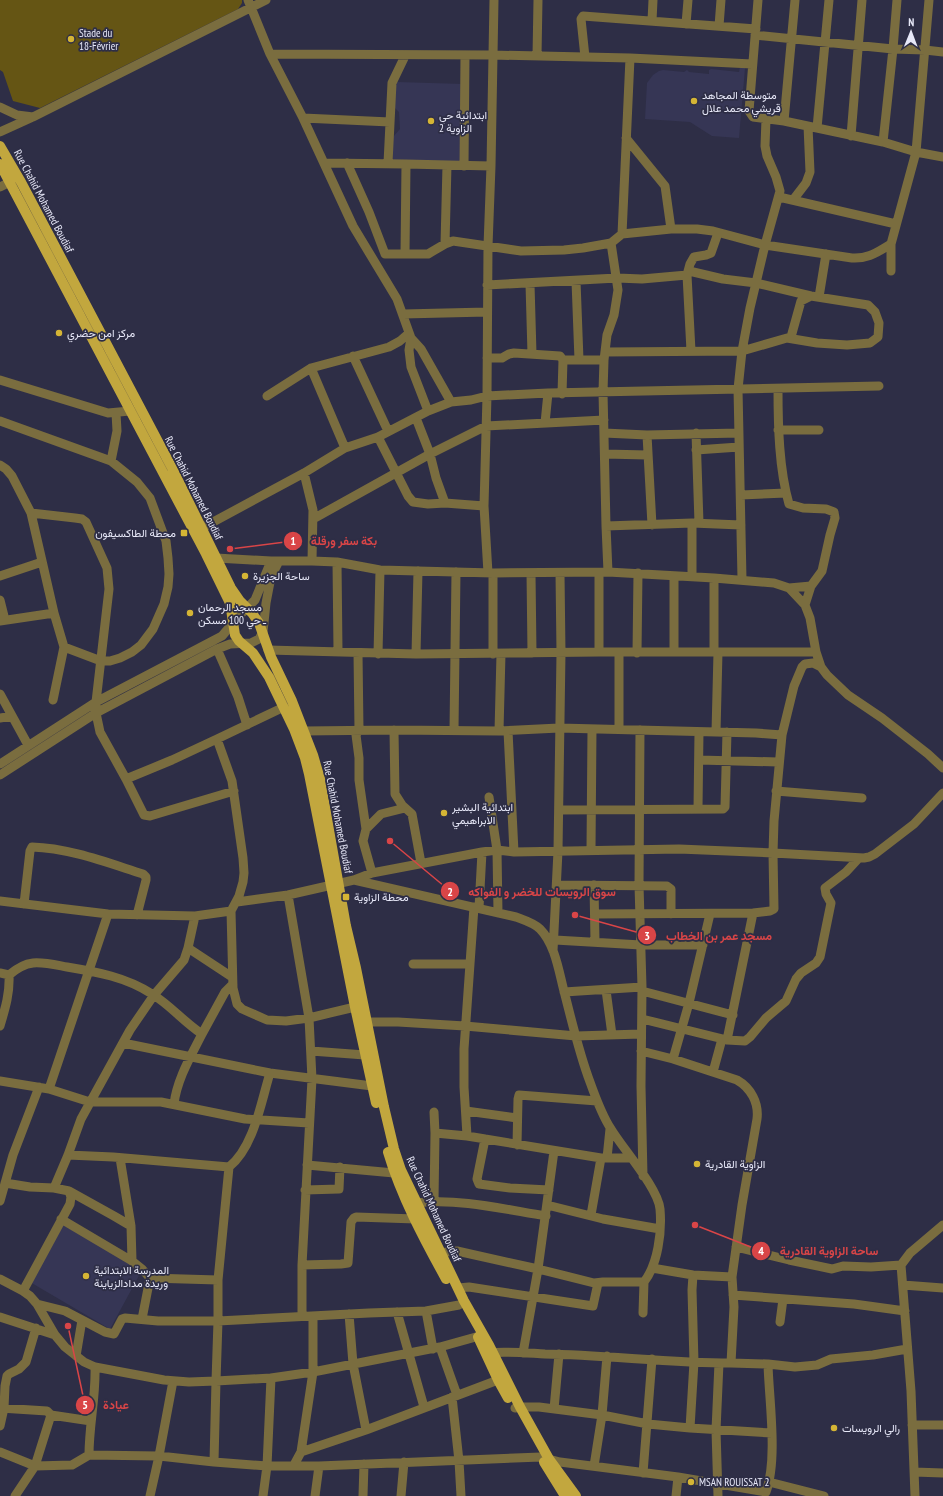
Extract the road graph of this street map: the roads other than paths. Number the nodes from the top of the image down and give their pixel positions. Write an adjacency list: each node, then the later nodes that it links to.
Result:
1 (266, 0): 13 (street)
2 (494, 0): 26 (street)
3 (538, 0): 28 (street)
4 (653, 0): 14 (street)
5 (688, 0): 15 (street)
6 (721, 0): 16 (street)
7 (758, 0): 17 (street)
8 (795, 0): 18 (street)
9 (829, 0): 19 (street)
10 (862, 0): 20 (street)
11 (897, 0): 21 (street)
12 (929, 0): 22 (street)
13 (249, 4): 24 (street); 33 (street)
14 (652, 21): 15 (street); 29 (street)
15 (686, 24): 16 (street)
16 (719, 26): 17 (street)
17 (755, 32): 18 (street); 31 (street)
18 (791, 39): 19 (street); 36 (street)
19 (824, 42): 20 (street); 39 (street)
20 (859, 46): 21 (street); 41 (street)
21 (893, 49): 22 (street); 43 (street)
22 (925, 50): 23 (street); 45 (street)
23 (943, 52)
24 (270, 54): 27 (street); 34 (street)
25 (465, 55): 26 (street); 27 (street); 53 (street)
26 (492, 55): 28 (street); 54 (street)
27 (405, 56): 37 (street)
28 (538, 56): 29 (street)
29 (585, 57): 30 (street)
30 (630, 58): 31 (street); 42 (street)
31 (752, 64): 35 (street)
32 (0, 107): 33 (street)
33 (33, 118): 40 (street)
34 (303, 118): 37 (street); 47 (street)
35 (766, 118): 36 (street); 57 (street)
36 (784, 121): 38 (street)
37 (390, 122): 49 (street)
38 (808, 126): 39 (street); 58 (street)
39 (818, 128): 41 (street)
40 (0, 132)
41 (851, 136): 43 (street)
42 (626, 138): 60 (street); 62 (street)
43 (883, 142): 45 (street)
44 (0, 146): 139 (main road, Rue Chahid Mohamed Boudiaf)
45 (916, 152): 46 (street); 59 (street)
46 (943, 157)
47 (324, 163): 48 (street); 71 (street)
48 (347, 163): 49 (street); 68 (street)
49 (388, 163): 51 (street)
50 (0, 164): 55 (main road, Rue Chahid Mohamed Boudiaf)
51 (406, 164): 52 (street); 69 (street)
52 (447, 165): 53 (street); 64 (street)
53 (464, 166): 54 (street)
54 (491, 166): 67 (street)
55 (10, 182): 56 (street); 103 (main road, Rue Chahid Mohamed Boudiaf)
56 (0, 187)
57 (779, 197): 58 (street); 66 (street)
58 (793, 200): 59 (street)
59 (896, 224): 65 (street)
60 (671, 229): 61 (street); 62 (street)
61 (718, 233): 66 (street); 73 (street)
62 (622, 234): 63 (street)
63 (611, 243): 67 (street); 74 (street)
64 (445, 244): 67 (street); 69 (street)
65 (891, 244): 70 (street); 72 (street)
66 (765, 245): 70 (street); 77 (street)
67 (488, 246): 78 (street)
68 (385, 254): 69 (street); 71 (street)
69 (405, 254)
70 (826, 254): 79 (street)
71 (378, 266): 81 (street)
72 (891, 271)
73 (688, 273): 74 (street); 77 (street); 84 (street)
74 (617, 278): 75 (street); 88 (street)
75 (576, 281): 76 (street); 91 (street)
76 (530, 284): 78 (street); 86 (street)
77 (756, 284): 79 (street); 85 (street)
78 (487, 285): 80 (street)
79 (815, 297): 83 (street); 83 (street)
80 (487, 312): 81 (street); 89 (street)
81 (403, 314): 82 (street)
82 (410, 336): 87 (street); 102 (street); 104 (street)
83 (791, 337): 85 (street)
84 (691, 351): 85 (street); 88 (street)
85 (742, 352): 95 (street)
86 (532, 354): 89 (street); 90 (street)
87 (353, 356): 92 (street); 113 (street)
88 (604, 356): 91 (street); 97 (street)
89 (487, 358): 101 (street)
90 (563, 360): 91 (street); 99 (street)
91 (579, 360)
92 (311, 368): 100 (street); 120 (street)
93 (0, 380): 105 (street)
94 (879, 386): 96 (street)
95 (738, 389): 96 (street); 97 (street); 116 (street)
96 (778, 389): 111 (street)
97 (603, 392): 99 (street); 107 (street)
98 (548, 393): 99 (street); 101 (street); 109 (street)
99 (562, 394)
100 (267, 396)
101 (487, 396): 102 (street); 110 (street)
102 (451, 402): 104 (street)
103 (130, 411): 105 (street); 165 (main road, Rue Chahid Mohamed Boudiaf)
104 (428, 411): 106 (street)
105 (116, 413): 125 (street)
106 (416, 418): 113 (street); 122 (street)
107 (604, 420): 109 (street); 114 (street)
108 (0, 421): 125 (street)
109 (545, 423): 110 (street)
110 (486, 426): 122 (street); 132 (street)
111 (778, 430): 112 (street); 129 (street)
112 (819, 430)
113 (388, 431): 118 (street)
114 (604, 433): 117 (street); 123 (street)
115 (696, 433): 116 (street); 117 (street); 121 (street)
116 (739, 433): 119 (street)
117 (647, 435): 124 (street)
118 (378, 437): 120 (street); 128 (street)
119 (739, 447): 121 (street); 130 (street)
120 (345, 448): 127 (street)
121 (696, 450): 135 (street)
122 (430, 454): 128 (street); 131 (street)
123 (604, 454): 124 (street); 138 (street)
124 (647, 455): 136 (street)
125 (111, 461): 186 (street)
126 (0, 465): 133 (street)
127 (304, 473): 134 (street); 139 (street)
128 (397, 473): 131 (street); 134 (street)
129 (786, 493): 130 (street); 158 (street)
130 (741, 495): 137 (street)
131 (445, 503): 132 (street)
132 (484, 506): 148 (street)
133 (31, 513): 143 (street); 186 (street)
134 (313, 519): 141 (street)
135 (696, 523): 136 (street); 137 (street); 155 (street)
136 (652, 525): 138 (street)
137 (741, 525): 157 (street)
138 (606, 526): 151 (street)
139 (202, 528): 140 (main road, Rue Chahid Mohamed Boudiaf)
140 (216, 558): 142 (street); 162 (main road, Rue Chahid Mohamed Boudiaf)
141 (312, 560): 142 (street); 144 (street)
142 (275, 561): 162 (street); 166 (street)
143 (42, 562): 153 (street); 163 (street)
144 (337, 562): 145 (street); 171 (street)
145 (380, 570): 146 (street); 181 (street)
146 (418, 571): 147 (street); 182 (street)
147 (456, 572): 148 (street); 178 (street)
148 (491, 573): 149 (street); 183 (street)
149 (531, 573): 150 (street); 184 (street)
150 (560, 573): 151 (street); 179 (street)
151 (604, 573): 152 (street); 172 (street)
152 (638, 573): 154 (street); 180 (street)
153 (0, 576)
154 (674, 576): 155 (street); 174 (street)
155 (692, 576): 156 (street)
156 (714, 578): 157 (street); 175 (street)
157 (742, 579): 159 (street)
158 (811, 586): 159 (street); 161 (street)
159 (789, 588): 161 (street)
160 (0, 600): 164 (street)
161 (805, 605): 176 (street)
162 (247, 609): 165 (street); 166 (main road, Rue Chahid Mohamed Boudiaf)
163 (54, 613): 164 (street); 168 (street)
164 (2, 620)
165 (233, 623): 167 (main road, Rue Chahid Mohamed Boudiaf); 185 (street)
166 (263, 632): 167 (street); 170 (main road, Rue Chahid Mohamed Boudiaf)
167 (242, 644): 169 (street); 191 (main road, Rue Chahid Mohamed Boudiaf)
168 (64, 647): 186 (street); 189 (street)
169 (217, 649): 185 (street); 195 (street)
170 (268, 650): 171 (street); 207 (main road, Rue Chahid Mohamed Boudiaf)
171 (338, 651): 177 (street)
172 (599, 652): 173 (street); 179 (street)
173 (619, 652): 180 (street); 198 (street)
174 (674, 652): 175 (street); 180 (street)
175 (716, 652): 176 (street); 205 (street)
176 (816, 652): 187 (street)
177 (358, 653): 181 (street); 199 (street)
178 (455, 653): 182 (street); 183 (street); 201 (street)
179 (561, 653): 184 (street); 196 (street)
180 (637, 653)
181 (378, 654): 182 (street)
182 (416, 654)
183 (497, 654): 184 (street); 203 (street)
184 (532, 654)
185 (197, 655): 190 (street); 192 (street)
186 (101, 661): 190 (street)
187 (821, 667): 208 (street); 215 (street)
188 (0, 694): 193 (street)
189 (54, 700)
190 (96, 702): 192 (street); 210 (street)
191 (284, 707): 195 (street); 207 (main road, Rue Chahid Mohamed Boudiaf)
192 (96, 714): 216 (street); 217 (street)
193 (12, 716): 194 (street); 210 (street)
194 (0, 718)
195 (247, 725): 209 (street)
196 (559, 728): 197 (street); 203 (street); 226 (street)
197 (592, 729): 198 (street); 227 (street)
198 (619, 729): 202 (street)
199 (359, 730): 200 (street); 207 (street); 228 (street)
200 (394, 730): 201 (street); 223 (street)
201 (454, 730): 203 (street)
202 (640, 730): 204 (street); 224 (street)
203 (504, 731): 234 (street)
204 (699, 732): 205 (street); 211 (street)
205 (716, 732): 206 (street)
206 (727, 732): 208 (street); 212 (street)
207 (303, 735): 240 (main road, Rue Chahid Mohamed Boudiaf)
208 (782, 735): 213 (street)
209 (217, 739): 217 (street); 218 (street)
210 (28, 745): 214 (street)
211 (698, 760): 212 (street); 225 (street)
212 (726, 760): 213 (street); 225 (street)
213 (778, 762): 219 (street)
214 (0, 764)
215 (943, 768)
216 (0, 775)
217 (126, 779): 218 (street)
218 (234, 791): 246 (street)
219 (776, 791): 222 (street); 235 (street)
220 (943, 793): 236 (street)
221 (489, 797): 229 (street)
222 (862, 798)
223 (405, 808): 228 (street); 237 (street)
224 (640, 809): 225 (street); 227 (street); 231 (street)
225 (698, 809)
226 (559, 810): 227 (street); 232 (street)
227 (591, 810): 230 (street)
228 (366, 828): 238 (street)
229 (497, 850): 233 (street); 234 (street); 250 (street)
230 (591, 850): 231 (street); 232 (street)
231 (639, 850): 235 (street); 243 (street)
232 (558, 851): 234 (street); 241 (street)
233 (482, 852): 237 (street); 248 (street)
234 (514, 852)
235 (773, 852): 236 (street); 251 (street)
236 (858, 858): 287 (street)
237 (421, 863): 238 (street)
238 (372, 873): 239 (street)
239 (354, 880): 240 (street); 248 (street)
240 (334, 884): 244 (street); 275 (main road, Rue Chahid Mohamed Boudiaf); 279 (main road, Rue Chahid Mohamed Boudiaf)
241 (557, 885): 242 (street); 259 (street)
242 (594, 885): 243 (street); 253 (street)
243 (639, 885): 254 (street); 255 (street)
244 (288, 895): 246 (street); 277 (street)
245 (0, 901): 247 (street)
246 (236, 902): 249 (street)
247 (24, 904): 252 (street); 257 (street)
248 (476, 907): 250 (street); 266 (street)
249 (230, 911): 258 (street); 269 (street)
250 (498, 913): 264 (street)
251 (753, 913): 256 (street); 276 (street)
252 (108, 914): 257 (street); 267 (street)
253 (595, 914): 254 (street); 260 (street)
254 (640, 914): 255 (street); 261 (street)
255 (671, 914): 256 (street)
256 (710, 914): 262 (street)
257 (137, 915): 258 (street)
258 (195, 916): 263 (street)
259 (555, 940): 260 (street); 264 (street)
260 (595, 942): 261 (street)
261 (641, 945): 262 (street); 270 (street)
262 (703, 945): 274 (street)
263 (188, 948): 269 (street); 273 (street)
264 (553, 951): 272 (street)
265 (413, 964): 266 (street)
266 (469, 964): 281 (street)
267 (90, 971): 268 (street); 273 (street); 300 (street)
268 (4, 974): 280 (street)
269 (232, 981): 277 (street); 283 (street)
270 (642, 989): 271 (street); 274 (street); 278 (street)
271 (606, 990): 272 (street); 285 (street)
272 (564, 992): 286 (street)
273 (154, 995): 283 (street); 288 (street)
274 (689, 1003): 276 (street); 282 (street)
275 (354, 1007): 277 (street); 292 (main road, Rue Chahid Mohamed Boudiaf)
276 (733, 1015): 287 (street)
277 (310, 1018): 289 (street)
278 (642, 1019): 282 (street); 284 (street)
279 (367, 1022): 281 (street); 331 (main road, Rue Chahid Mohamed Boudiaf)
280 (0, 1026)
281 (465, 1026): 286 (street); 304 (street)
282 (682, 1028): 287 (street); 293 (street)
283 (202, 1034): 291 (street)
284 (641, 1034): 285 (street); 290 (street)
285 (612, 1035): 286 (street)
286 (576, 1036): 301 (street)
287 (725, 1039): 294 (street)
288 (123, 1043): 291 (street); 302 (street)
289 (311, 1051): 292 (street); 296 (street)
290 (641, 1051): 293 (street); 323 (street)
291 (191, 1056): 295 (street); 303 (street)
292 (365, 1056): 298 (main road, Rue Chahid Mohamed Boudiaf)
293 (673, 1059): 294 (street)
294 (713, 1072): 340 (street)
295 (270, 1073): 296 (street); 307 (street)
296 (312, 1079): 298 (street); 308 (street)
297 (0, 1081): 299 (street)
298 (372, 1086): 322 (main road, Rue Chahid Mohamed Boudiaf)
299 (39, 1087): 300 (street); 324 (street)
300 (49, 1089): 302 (street)
301 (597, 1101): 306 (street); 309 (street)
302 (90, 1102): 303 (street); 315 (street)
303 (174, 1104): 307 (street)
304 (466, 1111): 306 (street); 311 (street)
305 (434, 1112): 310 (street)
306 (518, 1118): 313 (street)
307 (256, 1121): 308 (street); 320 (street)
308 (309, 1123): 319 (street)
309 (610, 1129): 317 (street); 318 (street)
310 (436, 1133): 311 (street); 330 (street)
311 (467, 1136): 312 (street)
312 (485, 1140): 313 (street); 327 (street)
313 (517, 1145): 314 (street)
314 (554, 1151): 317 (street); 327 (street)
315 (68, 1155): 316 (street); 325 (street)
316 (120, 1158): 320 (street); 338 (street)
317 (604, 1158): 318 (street); 333 (street)
318 (631, 1158): 323 (street)
319 (307, 1165): 321 (street); 326 (street)
320 (229, 1167): 351 (street)
321 (340, 1167): 322 (street); 326 (street)
322 (394, 1173): 336 (main road, Rue Chahid Mohamed Boudiaf)
323 (643, 1176): 339 (street)
324 (5, 1183): 325 (street); 329 (street)
325 (54, 1188): 328 (street)
326 (305, 1190): 343 (street)
327 (549, 1190): 332 (street)
328 (69, 1191): 335 (street); 338 (street)
329 (0, 1201)
330 (434, 1201): 331 (street); 334 (street)
331 (416, 1203): 341 (main road, Rue Chahid Mohamed Boudiaf)
332 (547, 1205): 333 (street); 334 (street)
333 (591, 1215): 339 (street)
334 (546, 1216): 346 (street)
335 (61, 1219): 342 (street); 357 (street)
336 (416, 1219): 343 (street); 362 (main road, Rue Chahid Mohamed Boudiaf)
337 (943, 1225): 344 (street)
338 (131, 1226): 342 (street)
339 (660, 1229): 345 (street)
340 (736, 1247): 344 (street); 348 (street)
341 (441, 1255): 346 (street); 355 (main road, Rue Chahid Mohamed Boudiaf)
342 (132, 1261): 349 (street)
343 (302, 1265): 368 (street)
344 (901, 1265): 354 (street)
345 (652, 1268): 347 (street); 352 (street)
346 (538, 1269): 353 (street); 359 (street)
347 (693, 1275): 348 (street); 387 (street)
348 (732, 1277): 358 (street)
349 (150, 1278): 351 (street); 371 (street)
350 (0, 1279): 357 (street)
351 (218, 1280): 373 (street)
352 (644, 1282): 353 (street); 366 (street)
353 (598, 1283): 359 (street)
354 (903, 1285): 356 (street); 364 (street)
355 (458, 1288): 359 (street); 377 (main road, Rue Chahid Mohamed Boudiaf)
356 (943, 1288)
357 (23, 1290): 361 (street)
358 (733, 1295): 360 (street); 388 (street)
359 (533, 1296): 382 (street)
360 (783, 1299): 364 (street); 374 (street)
361 (37, 1304): 372 (street); 376 (street)
362 (459, 1305): 363 (street); 377 (main road, Rue Chahid Mohamed Boudiaf)
363 (426, 1311): 365 (street); 378 (street)
364 (905, 1311): 379 (street)
365 (397, 1312): 367 (street); 380 (street)
366 (643, 1313)
367 (349, 1314): 369 (street); 390 (street)
368 (302, 1316): 369 (street); 373 (street)
369 (313, 1316): 393 (street)
370 (0, 1317): 375 (street)
371 (142, 1319): 372 (street); 373 (street)
372 (82, 1320): 384 (street)
373 (218, 1321): 397 (street)
374 (780, 1322)
375 (36, 1328): 376 (street); 400 (street)
376 (55, 1335): 384 (street)
377 (480, 1336): 378 (street); 381 (main road, Rue Chahid Mohamed Boudiaf)
378 (437, 1348): 380 (street); 398 (street)
379 (907, 1348): 391 (street); 407 (street)
380 (408, 1353): 390 (street); 399 (street)
381 (489, 1353): 382 (street); 395 (main road, Rue Chahid Mohamed Boudiaf); 401 (main road, Rue Chahid Mohamed Boudiaf)
382 (524, 1353): 383 (street)
383 (559, 1354): 385 (street); 402 (street)
384 (76, 1356): 392 (street)
385 (607, 1356): 386 (street); 404 (street)
386 (652, 1359): 387 (street); 406 (street)
387 (694, 1362): 389 (street); 410 (street)
388 (731, 1362): 389 (street); 391 (street)
389 (719, 1363): 412 (street)
390 (353, 1364): 393 (street); 411 (street)
391 (768, 1364): 413 (street)
392 (95, 1367): 396 (street); 405 (street)
393 (312, 1372): 394 (street); 415 (street)
394 (271, 1378): 397 (street); 425 (street)
395 (498, 1380): 398 (street); 401 (main road, Rue Chahid Mohamed Boudiaf)
396 (173, 1381): 397 (street); 417 (street)
397 (216, 1381): 420 (street)
398 (455, 1396): 399 (street); 419 (street)
399 (424, 1407): 411 (street)
400 (2, 1408): 403 (street); 409 (street)
401 (517, 1408): 402 (street); 418 (main road, Rue Chahid Mohamed Boudiaf)
402 (554, 1409): 404 (street)
403 (51, 1415): 405 (street); 424 (street)
404 (602, 1415): 406 (street); 427 (street)
405 (91, 1421): 416 (street)
406 (648, 1424): 410 (street); 429 (street)
407 (912, 1425): 408 (street); 428 (street)
408 (943, 1425)
409 (0, 1426)
410 (690, 1428): 412 (street)
411 (366, 1430): 415 (street)
412 (716, 1430): 413 (street); 433 (street)
413 (772, 1433): 432 (street)
414 (0, 1452): 424 (street)
415 (301, 1452): 423 (street)
416 (89, 1454): 417 (street); 424 (street)
417 (159, 1456): 420 (street); 436 (street)
418 (545, 1458): 419 (street); 427 (street); 442 (main road, Rue Chahid Mohamed Boudiaf); 443 (main road, Rue Chahid Mohamed Boudiaf)
419 (459, 1461): 421 (street); 441 (street)
420 (214, 1462): 425 (street)
421 (404, 1462): 422 (street); 440 (street)
422 (364, 1464): 426 (street); 439 (street)
423 (294, 1465): 425 (street); 426 (street)
424 (35, 1466): 435 (street)
425 (267, 1466): 437 (street)
426 (319, 1466): 438 (street)
427 (594, 1466): 429 (street)
428 (914, 1472): 430 (street); 447 (street)
429 (643, 1473): 431 (street)
430 (943, 1473)
431 (678, 1477): 433 (street); 444 (street)
432 (769, 1482): 434 (street); 446 (street)
433 (718, 1484): 434 (street); 445 (street)
434 (765, 1494)
435 (15, 1496)
436 (150, 1496)
437 (263, 1496)
438 (315, 1496)
439 (363, 1496)
440 (402, 1496)
441 (461, 1496)
442 (565, 1496)
443 (576, 1496)
444 (676, 1496)
445 (718, 1496)
446 (824, 1496)
447 (915, 1496)

